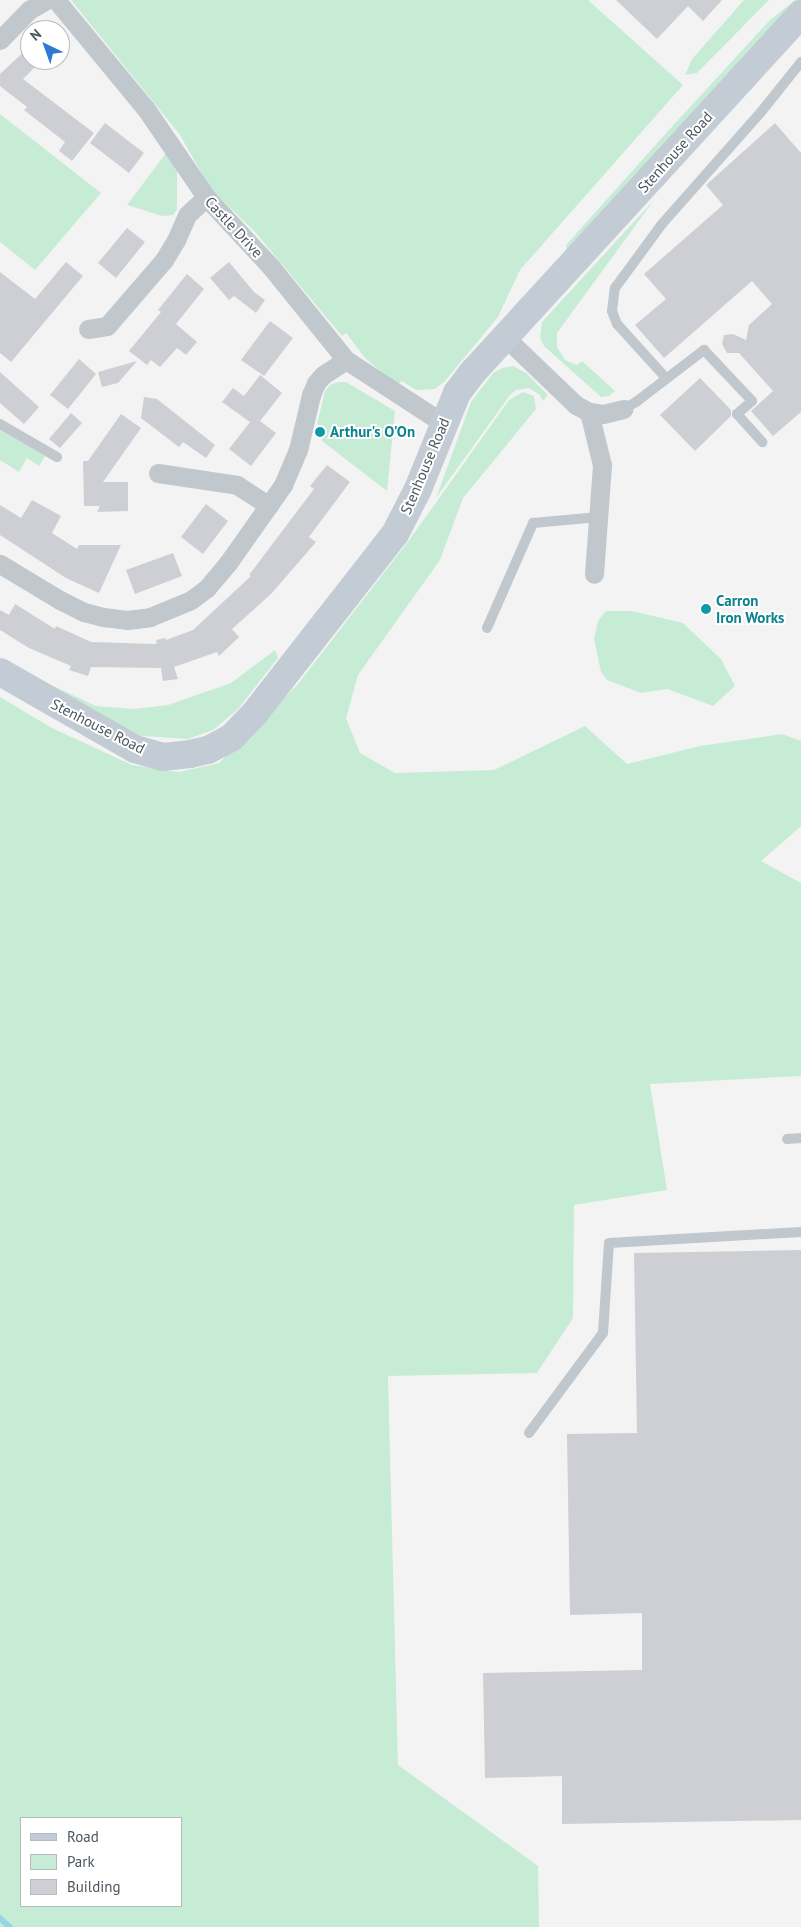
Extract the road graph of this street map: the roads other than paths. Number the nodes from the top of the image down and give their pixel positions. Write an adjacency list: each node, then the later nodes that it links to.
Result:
1 (46, 0): 4 (street)
2 (56, 0): 6 (street, Castle Drive)
3 (801, 14): 8 (street, Stenhouse Road)
4 (0, 40)
5 (801, 62): 10 (lane)
6 (206, 197): 7 (street); 9 (street, Castle Drive)
7 (88, 329)
8 (505, 337): 12 (street); 13 (street, Stenhouse Road)
9 (346, 360): 13 (street, Castle Drive); 18 (street)
10 (666, 378): 11 (lane); 15 (lane)
11 (623, 409): 12 (street)
12 (589, 412): 19 (street)
13 (443, 423): 23 (street, Stenhouse Road)
14 (0, 424): 16 (lane)
15 (762, 442)
16 (57, 457)
17 (158, 472): 18 (street)
18 (269, 506): 20 (street)
19 (599, 518): 21 (street); 22 (lane)
20 (0, 564)
21 (594, 574)
22 (487, 628)
23 (0, 672)
24 (801, 1138): 25 (lane)
25 (787, 1139)
26 (801, 1232): 27 (lane)
27 (529, 1432)

